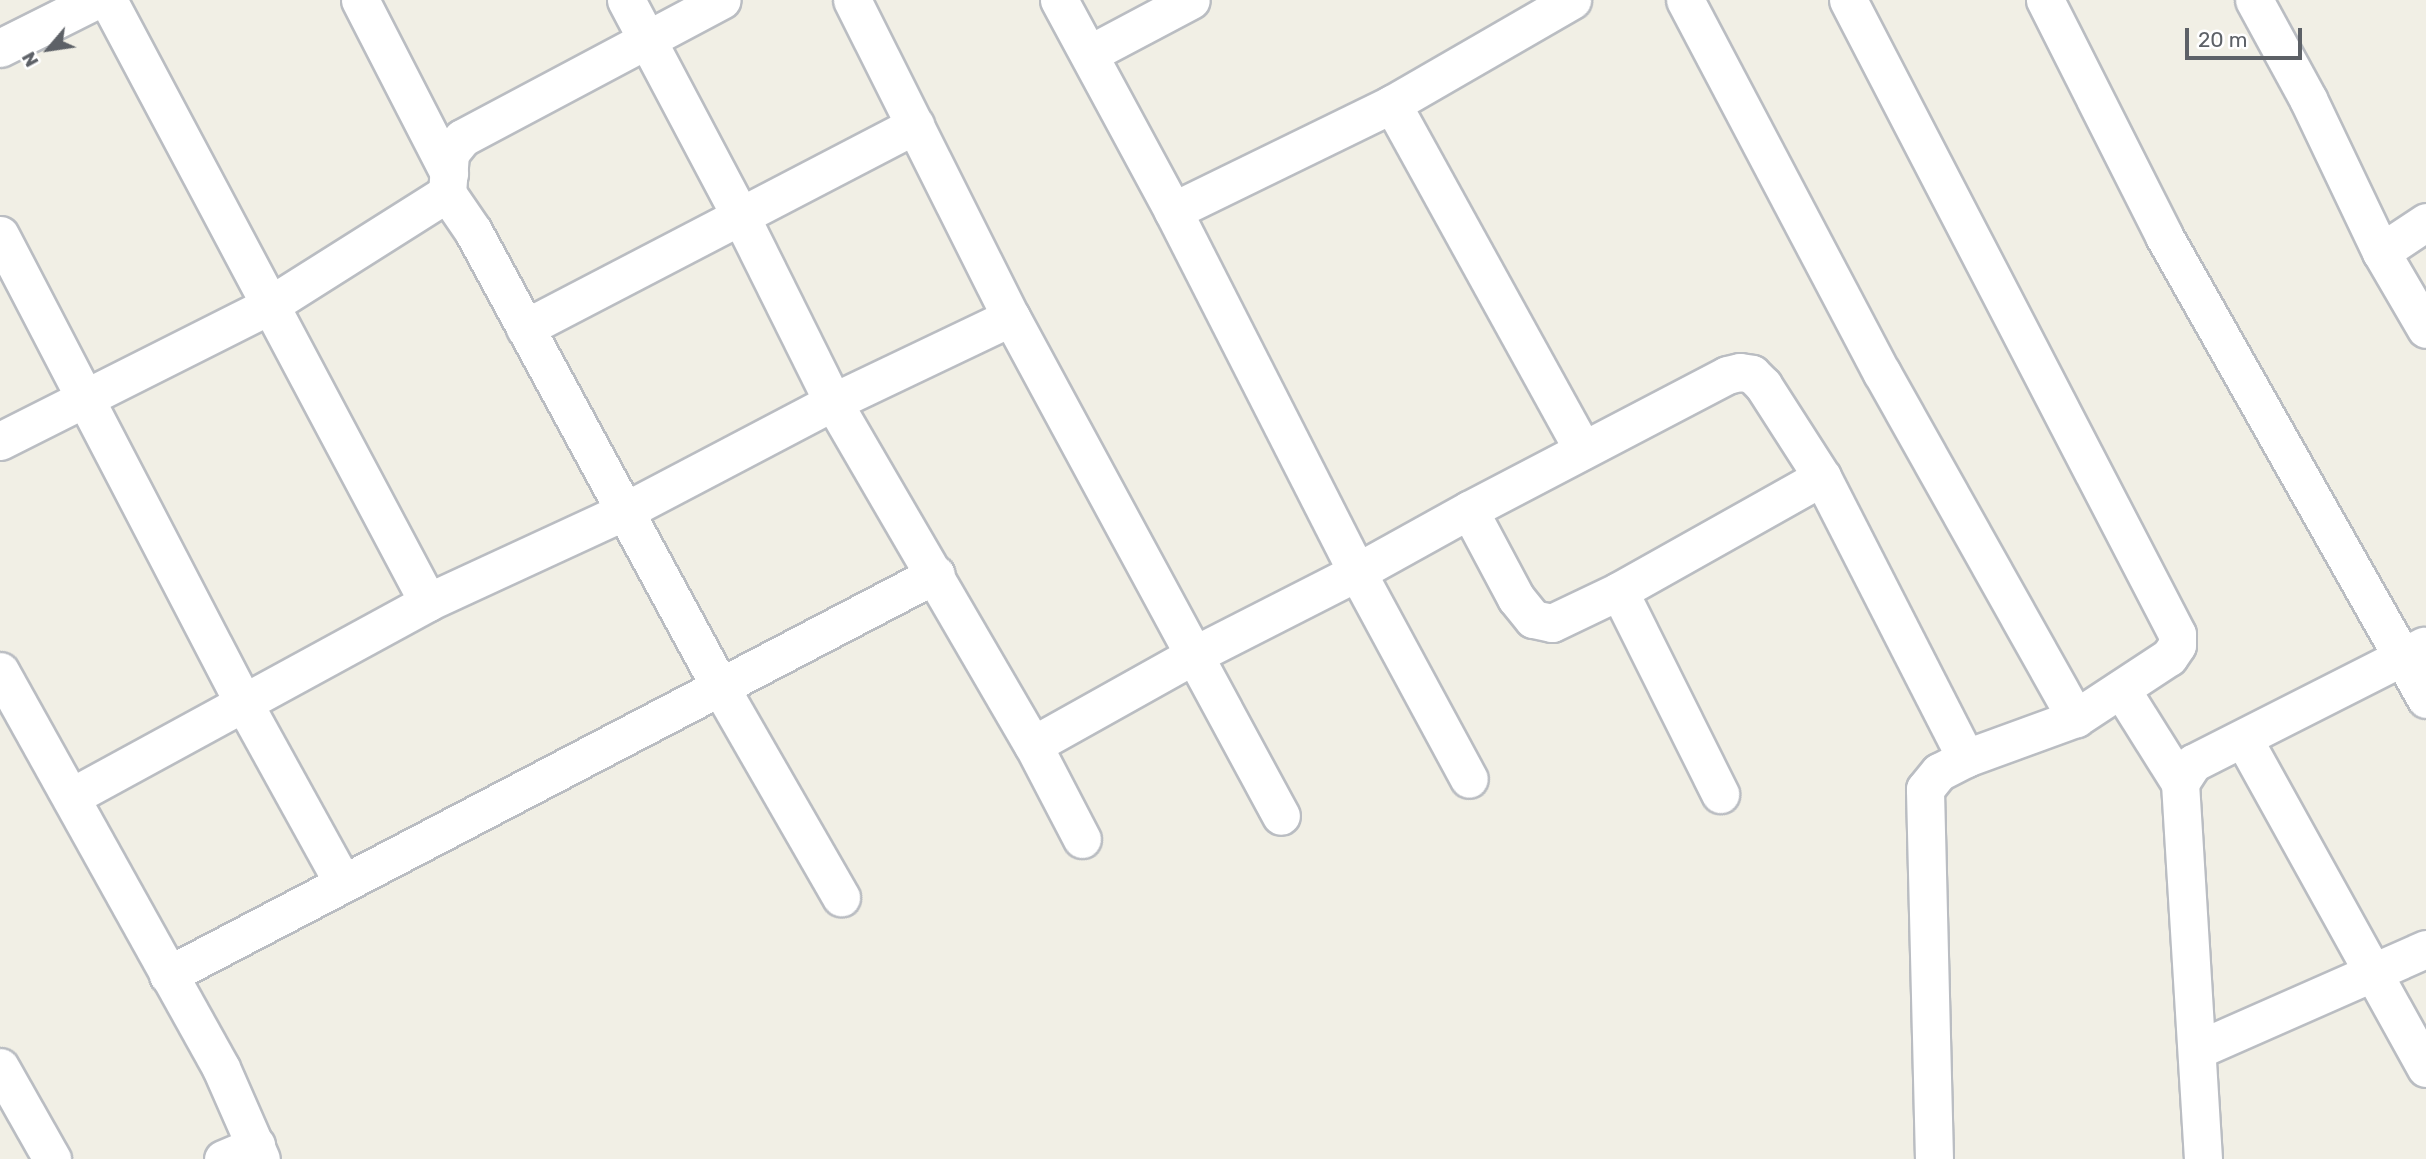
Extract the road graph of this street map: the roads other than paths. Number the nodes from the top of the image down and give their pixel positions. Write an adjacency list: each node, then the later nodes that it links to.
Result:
1 (96, 0): 15 (street)
2 (108, 0): 25 (street)
3 (360, 0): 19 (street)
4 (626, 0): 14 (street)
5 (722, 0): 14 (street)
6 (852, 0): 18 (street)
7 (1059, 0): 16 (street)
8 (1191, 0): 16 (street)
9 (1572, 0): 17 (street)
10 (1685, 0): 47 (street)
11 (1848, 0): 44 (street)
12 (2045, 0): 40 (street)
13 (2254, 0): 24 (street)
14 (646, 38): 19 (street); 21 (street)
15 (0, 48)
16 (1089, 54): 20 (street)
17 (1392, 104): 20 (street); 32 (street)
18 (915, 125): 21 (street); 26 (street)
19 (448, 183): 25 (street); 27 (street)
20 (1172, 211): 36 (street)
21 (741, 217): 27 (street); 30 (street)
22 (2426, 222): 24 (street)
23 (4, 251): 29 (street)
24 (2381, 252): 28 (street)
25 (270, 305): 29 (street); 39 (street)
26 (1011, 317): 30 (street); 41 (street)
27 (525, 328): 35 (street)
28 (2426, 329)
29 (85, 395): 31 (street); 46 (street)
30 (833, 402): 35 (street); 37 (street)
31 (0, 441)
32 (1583, 450): 33 (street); 34 (street)
33 (1822, 477): 38 (street); 50 (street)
34 (1469, 510): 36 (street); 38 (street)
35 (625, 511): 39 (street); 43 (street)
36 (1357, 572): 41 (street); 51 (street)
37 (936, 575): 43 (street); 49 (street)
38 (1619, 591): 53 (street)
39 (428, 602): 46 (street)
40 (2415, 651): 45 (street); 48 (street)
41 (1196, 654): 49 (street); 55 (street)
42 (0, 671): 54 (street)
43 (719, 685): 57 (street); 58 (street)
44 (2121, 689): 47 (street); 52 (street)
45 (2426, 699)
46 (243, 702): 54 (street); 57 (street)
47 (2076, 718): 50 (street)
48 (2244, 740): 52 (street); 60 (street)
49 (1033, 745): 56 (street)
50 (1966, 758): 67 (street)
51 (1469, 779)
52 (2179, 783): 62 (street)
53 (1720, 794)
54 (71, 797): 61 (street)
55 (1281, 816)
56 (1082, 839)
57 (344, 883): 61 (street)
58 (841, 897)
59 (2426, 948): 60 (street)
60 (2373, 973): 62 (street); 63 (street)
61 (168, 975): 65 (street)
62 (2199, 1049): 68 (street)
63 (2426, 1068)
64 (5, 1088): 66 (street)
65 (247, 1155)
66 (52, 1159)
67 (1934, 1159)
68 (2203, 1159)

